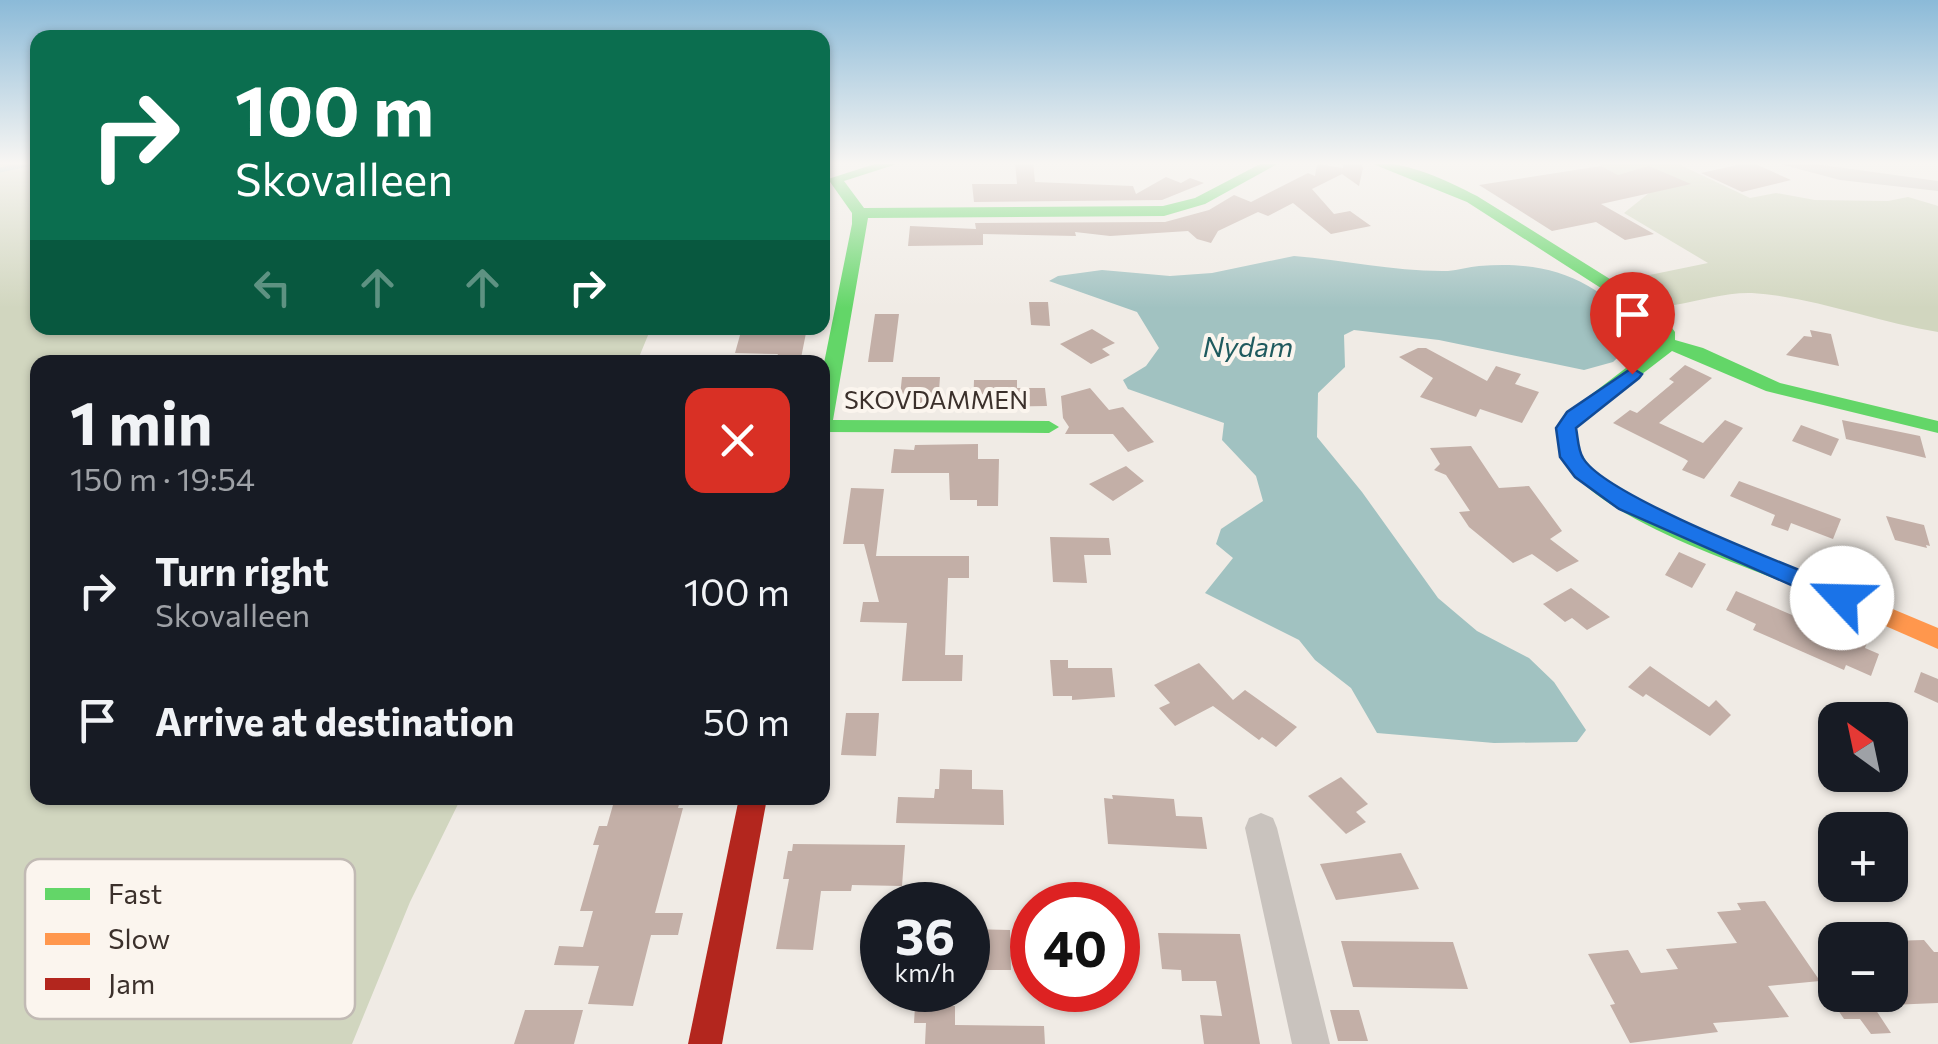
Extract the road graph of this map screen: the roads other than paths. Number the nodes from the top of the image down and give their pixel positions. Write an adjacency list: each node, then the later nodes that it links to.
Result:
1 (1091, 211): 3 (street)
2 (1492, 211): 4 (street)
3 (860, 213): 5 (street)
4 (1668, 344): 8 (street); 9 (street)
5 (830, 381)
6 (830, 426): 7 (street, SKOVDAMMEN)
7 (1049, 427)
8 (1938, 427)
9 (1938, 639)
10 (751, 805): 12 (street)
11 (1261, 828): 13 (street)
12 (705, 1044)
13 (1310, 1044)

